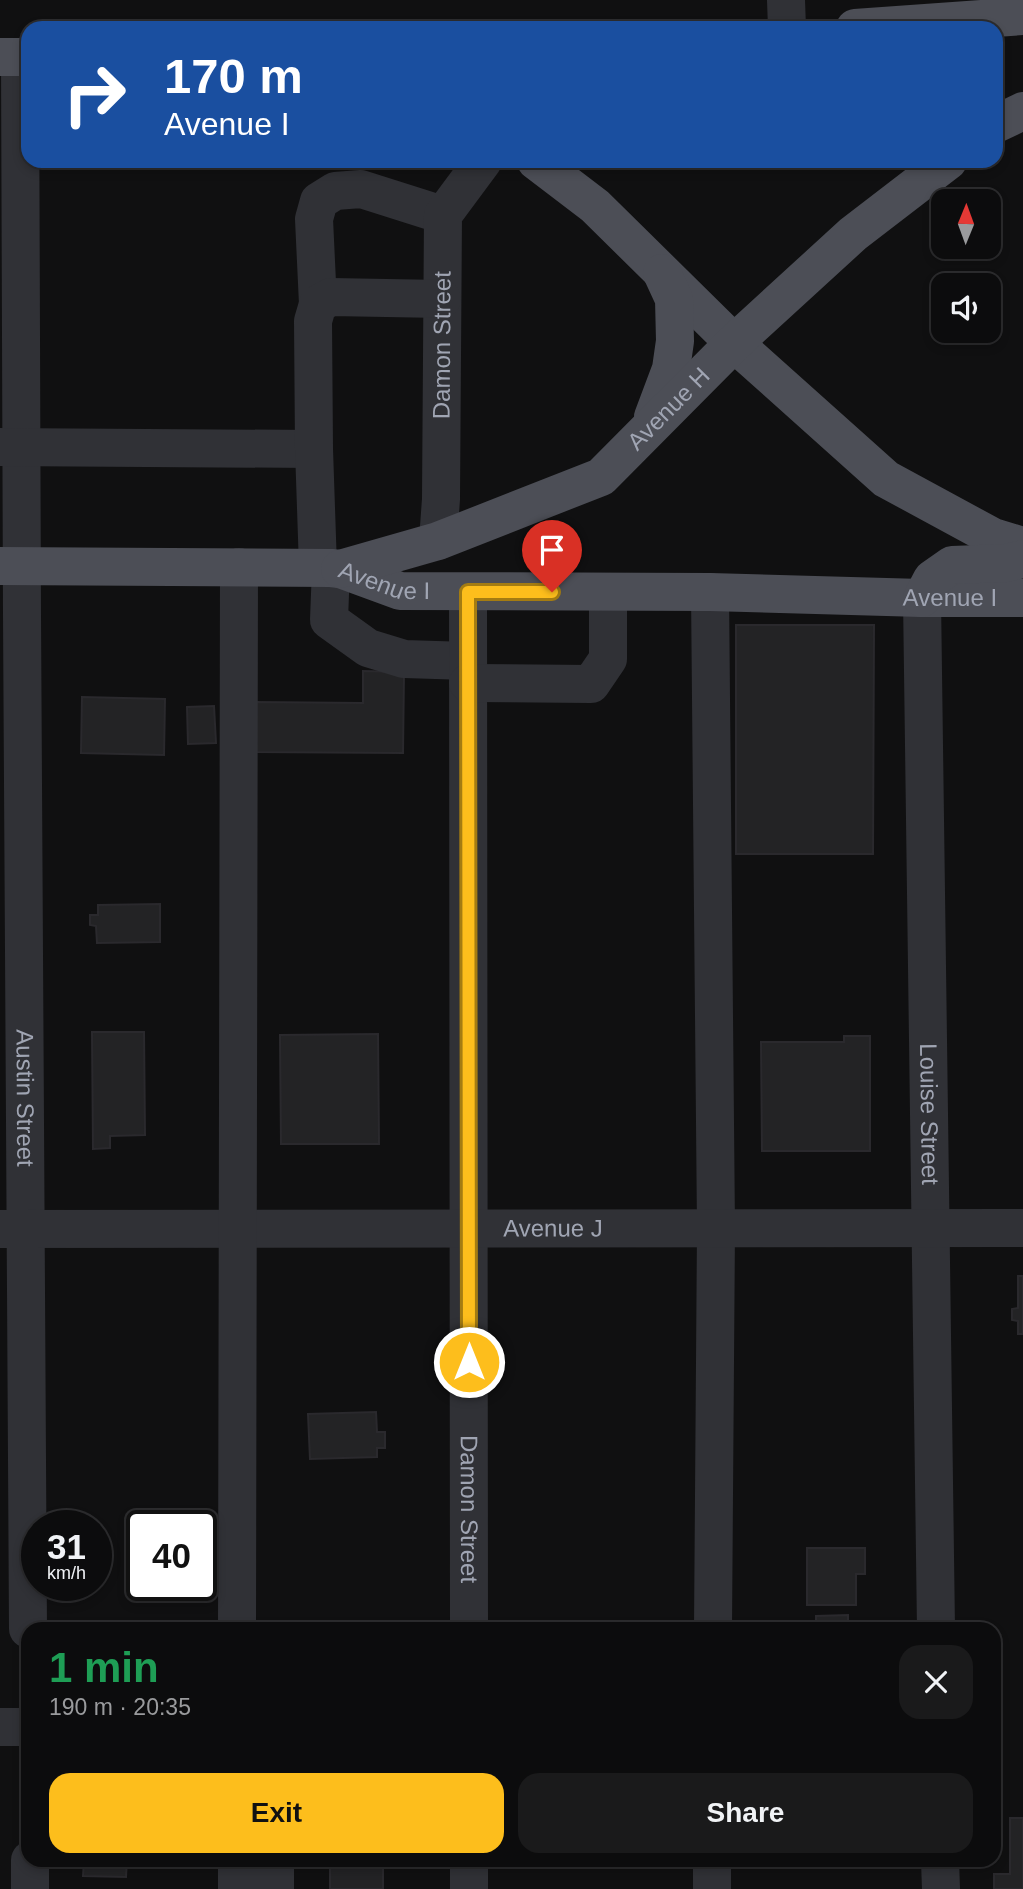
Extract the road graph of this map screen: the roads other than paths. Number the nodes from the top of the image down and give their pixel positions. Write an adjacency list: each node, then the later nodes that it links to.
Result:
1 (786, 0): 3 (street)
2 (1023, 16): 4 (main road)
3 (787, 21)
4 (953, 21)
5 (16, 57): 17 (street, Austin Street)
6 (1023, 111): 7 (main road)
7 (1003, 121)
8 (478, 168): 11 (street)
9 (545, 168): 12 (main road)
10 (939, 168): 15 (main road, Avenue H)
11 (443, 215): 13 (street, Damon Street); 14 (street)
12 (660, 270): 15 (main road); 16 (main road)
13 (442, 299): 14 (street); 19 (street, Damon Street)
14 (318, 304): 18 (street)
15 (734, 343): 16 (main road, Avenue H); 20 (main road)
16 (636, 441): 19 (main road, Avenue H)
17 (11, 447): 18 (street); 22 (street, Austin Street)
18 (314, 449): 24 (street)
19 (438, 541): 24 (main road, Avenue H)
20 (1023, 546)
21 (1023, 559): 28 (main road)
22 (11, 566): 23 (main road, Avenue I); 36 (street, Austin Street)
23 (239, 567): 24 (main road, Avenue I); 31 (street)
24 (330, 568): 25 (main road, Avenue I); 30 (street)
25 (468, 592): 26 (main road, Avenue I); 30 (street, Damon Street)
26 (608, 592): 27 (main road, Avenue I); 30 (street)
27 (710, 592): 28 (main road, Avenue I); 33 (street)
28 (922, 598): 29 (main road, Avenue I); 34 (street, Louise Street)
29 (1023, 598)
30 (468, 672): 32 (street, Damon Street)
31 (238, 1228): 32 (street, Avenue J); 36 (street, Avenue J); 38 (street)
32 (469, 1228): 33 (street, Avenue J); 39 (street, Damon Street)
33 (716, 1228): 34 (street, Avenue J); 40 (street)
34 (930, 1228): 35 (street, Avenue J); 41 (street, Louise Street)
35 (1023, 1228)
36 (13, 1229): 37 (street, Austin Street)
37 (28, 1622)
38 (237, 1622)
39 (469, 1622)
40 (713, 1622)
41 (936, 1622)
42 (0, 1727): 43 (street)
43 (21, 1727)
44 (30, 1867): 50 (street)
45 (237, 1867): 51 (street)
46 (275, 1867): 52 (street)
47 (469, 1867): 53 (street)
48 (712, 1867): 54 (street)
49 (940, 1867): 55 (street)
50 (30, 1889)
51 (237, 1889)
52 (275, 1889)
53 (469, 1889)
54 (712, 1889)
55 (941, 1889)

